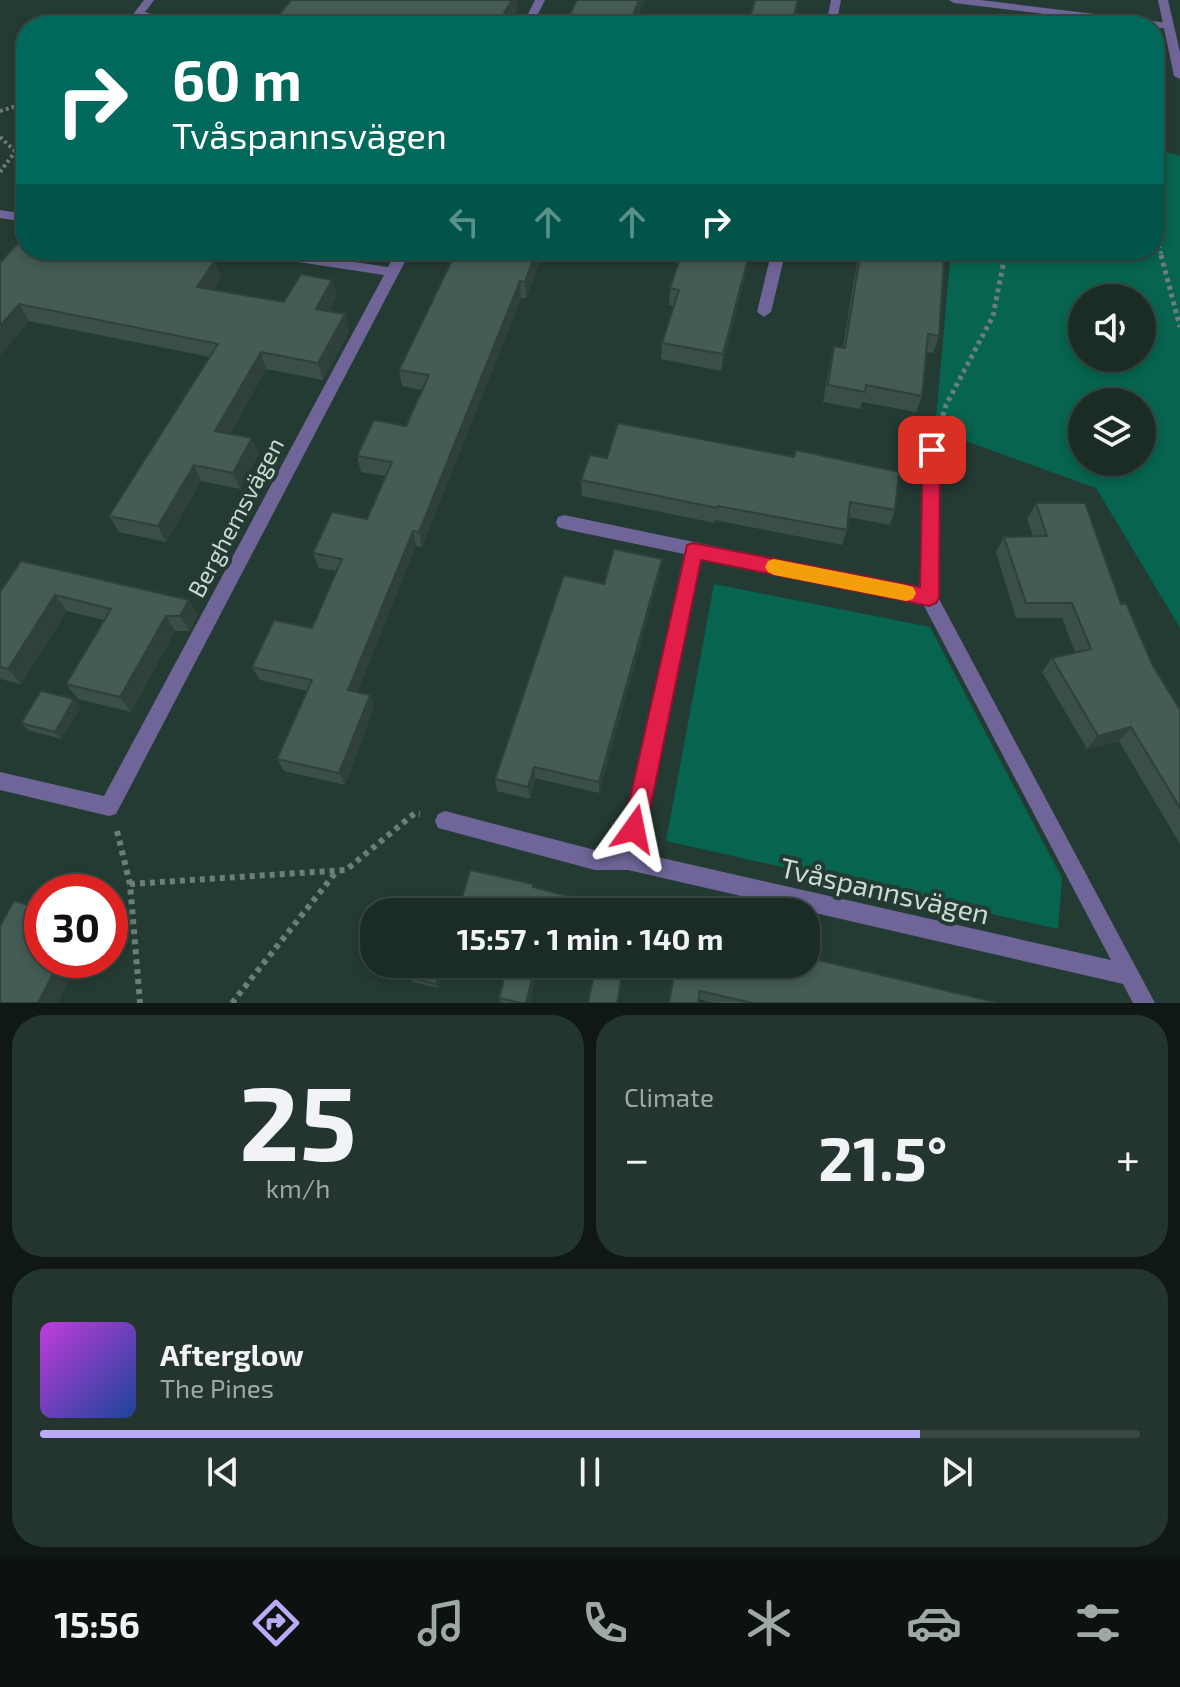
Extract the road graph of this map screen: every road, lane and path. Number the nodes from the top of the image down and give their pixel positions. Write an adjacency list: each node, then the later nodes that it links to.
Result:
1 (149, 0): 5 (street)
2 (954, 0): 4 (street)
3 (1163, 0): 8 (street)
4 (1040, 5): 6 (street)
5 (149, 16)
6 (1108, 16)
7 (1164, 25): 8 (street)
8 (1169, 26): 9 (street)
9 (1180, 76)
10 (0, 137): 11 (path)
11 (16, 152): 12 (path)
12 (0, 172)
13 (312, 260): 18 (street)
14 (399, 260): 18 (street, Berghemsvägen)
15 (777, 260): 19 (street)
16 (1004, 260): 21 (path)
17 (1162, 260): 20 (path)
18 (392, 272): 26 (street, Berghemsvägen)
19 (764, 312)
20 (1180, 327)
21 (932, 450): 24 (street)
22 (564, 522): 23 (street)
23 (693, 550): 24 (street); 28 (street)
24 (929, 598): 31 (street)
25 (0, 781): 26 (street)
26 (109, 807): 30 (path)
27 (445, 821): 28 (street, Tvåspannsvägen); 29 (path)
28 (628, 860): 31 (street, Tvåspannsvägen)
29 (337, 871): 30 (path); 33 (path)
30 (130, 884): 32 (path)
31 (1130, 975): 34 (street)
32 (140, 1003)
33 (232, 1003)
34 (1144, 1003)

